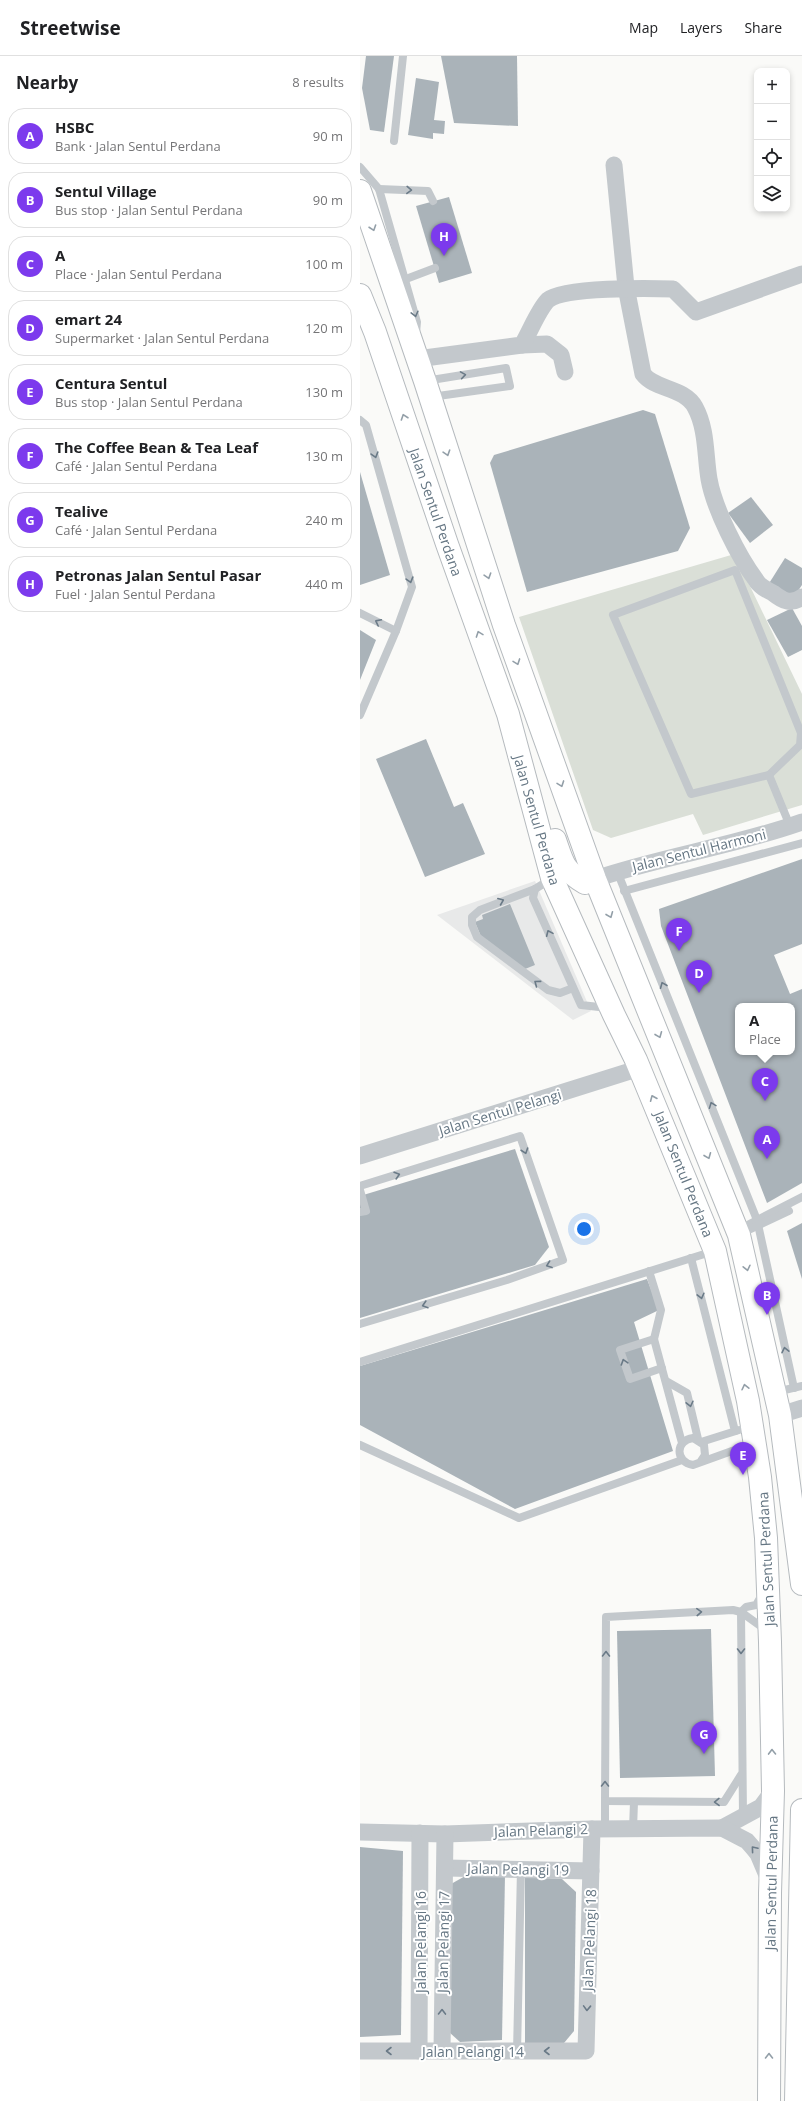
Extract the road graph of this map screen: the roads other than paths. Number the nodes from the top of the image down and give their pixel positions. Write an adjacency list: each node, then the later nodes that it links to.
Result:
1 (402, 56): 2 (lane)
2 (394, 141)
3 (614, 165): 10 (street)
4 (360, 167): 5 (lane)
5 (369, 190): 6 (lane, one-way to 6); 9 (lane); 13 (main road, Jalan Sentul Perdana, one-way to 13)
6 (433, 201)
7 (435, 268): 9 (lane)
8 (802, 274): 10 (street)
9 (406, 279): 13 (lane, one-way to 13)
10 (626, 287): 12 (street); 17 (street)
11 (360, 295): 20 (main road, Jalan Sentul Perdana, one-way to 11)
12 (522, 345): 13 (street); 14 (street)
13 (415, 354): 15 (main road, Jalan Sentul Perdana)
14 (565, 372)
15 (427, 389): 15 (lane, one-way to 15); 26 (main road, Jalan Sentul Perdana, one-way to 26)
16 (360, 420): 19 (lane, one-way to 19)
17 (802, 597)
18 (360, 613): 19 (lane, one-way to 18)
19 (396, 631): 21 (lane)
20 (508, 714): 26 (main road); 27 (main road, Jalan Sentul Perdana)
21 (360, 715)
22 (769, 775): 22 (lane); 23 (lane)
23 (796, 824): 25 (street, Jalan Sentul Harmoni)
24 (802, 843): 28 (lane)
25 (617, 871): 26 (street, Jalan Sentul Harmoni); 28 (lane)
26 (590, 881): 29 (main road); 39 (main road, Jalan Sentul Perdana, one-way to 39)
27 (544, 884): 29 (main road, Jalan Sentul Perdana); 30 (lane, one-way to 27); 30 (lane, one-way to 27)
28 (624, 891): 39 (lane, one-way to 28)
29 (601, 987): 31 (main road, Jalan Sentul Perdana)
30 (573, 988): 31 (lane)
31 (611, 1008): 32 (main road, Jalan Sentul Perdana)
32 (640, 1068): 33 (street, Jalan Sentul Pelangi); 40 (main road, Jalan Sentul Perdana, one-way to 32)
33 (360, 1156)
34 (360, 1186): 43 (lane, one-way to 43)
35 (360, 1190): 38 (lane)
36 (802, 1198): 39 (lane)
37 (802, 1204): 39 (lane)
38 (360, 1212)
39 (748, 1228): 48 (main road, Jalan Sentul Perdana)
40 (715, 1251): 41 (lane); 51 (main road, Jalan Sentul Perdana, one-way to 40)
41 (691, 1258): 42 (lane); 51 (lane, one-way to 51)
42 (649, 1271): 44 (lane); 45 (lane)
43 (360, 1324)
44 (654, 1339): 46 (lane); 46 (lane, one-way to 44)
45 (360, 1362)
46 (662, 1368): 47 (lane)
47 (666, 1381): 52 (lane, one-way to 52); 53 (lane)
48 (786, 1387): 50 (main road, Jalan Sentul Perdana); 51 (main road)
49 (802, 1408): 50 (street)
50 (780, 1415): 57 (main road, Jalan Sentul Perdana)
51 (752, 1433): 52 (lane); 56 (lane); 57 (main road); 58 (main road, Jalan Sentul Perdana)
52 (699, 1440): 53 (lane); 56 (lane)
53 (682, 1443): 55 (lane)
54 (360, 1445): 55 (lane)
55 (682, 1460): 56 (lane)
56 (701, 1461)
57 (788, 1471): 59 (main road, Jalan Sentul Perdana)
58 (768, 1582): 60 (lane); 61 (main road, Jalan Sentul Perdana)
59 (802, 1584)
60 (741, 1612): 61 (lane); 62 (lane, one-way to 62); 64 (lane, one-way to 60)
61 (770, 1642): 63 (main road, Jalan Sentul Perdana, one-way to 61)
62 (741, 1774): 65 (lane, one-way to 65); 67 (lane)
63 (773, 1791): 67 (street, Jalan Pelangi 2); 79 (main road, Jalan Sentul Perdana)
64 (604, 1802): 65 (lane); 70 (lane)
65 (634, 1802): 68 (lane)
66 (802, 1810): 74 (main road)
67 (743, 1816): 69 (street, Jalan Pelangi 2)
68 (633, 1828): 69 (street, Jalan Pelangi 2); 70 (street, Jalan Pelangi 2)
69 (722, 1828): 79 (street, Jalan Pelangi 2, one-way to 69)
70 (599, 1829): 73 (street, Jalan Pelangi 2); 77 (street, Jalan Pelangi 18)
71 (360, 1832): 72 (street, Jalan Pelangi 2)
72 (420, 1833): 73 (street, Jalan Pelangi 2); 83 (street, Jalan Pelangi 16)
73 (445, 1834): 75 (street, Jalan Pelangi 17)
74 (802, 1847): 78 (main road)
75 (445, 1868): 76 (street, Jalan Pelangi 19); 84 (street, Jalan Pelangi 17, one-way to 75)
76 (521, 1869): 77 (street, Jalan Pelangi 19); 86 (lane)
77 (590, 1871): 85 (street, Jalan Pelangi 18, one-way to 85)
78 (801, 1880): 80 (main road)
79 (771, 1884): 88 (main road, Jalan Sentul Perdana, one-way to 79)
80 (800, 1989): 81 (main road)
81 (800, 2041): 87 (main road)
82 (360, 2051): 83 (street, Jalan Pelangi 14, one-way to 82)
83 (419, 2051): 84 (street, Jalan Pelangi 14)
84 (442, 2051): 86 (street, Jalan Pelangi 14)
85 (586, 2051): 86 (street, Jalan Pelangi 14, one-way to 86)
86 (517, 2052)
87 (798, 2089)
88 (767, 2099)

